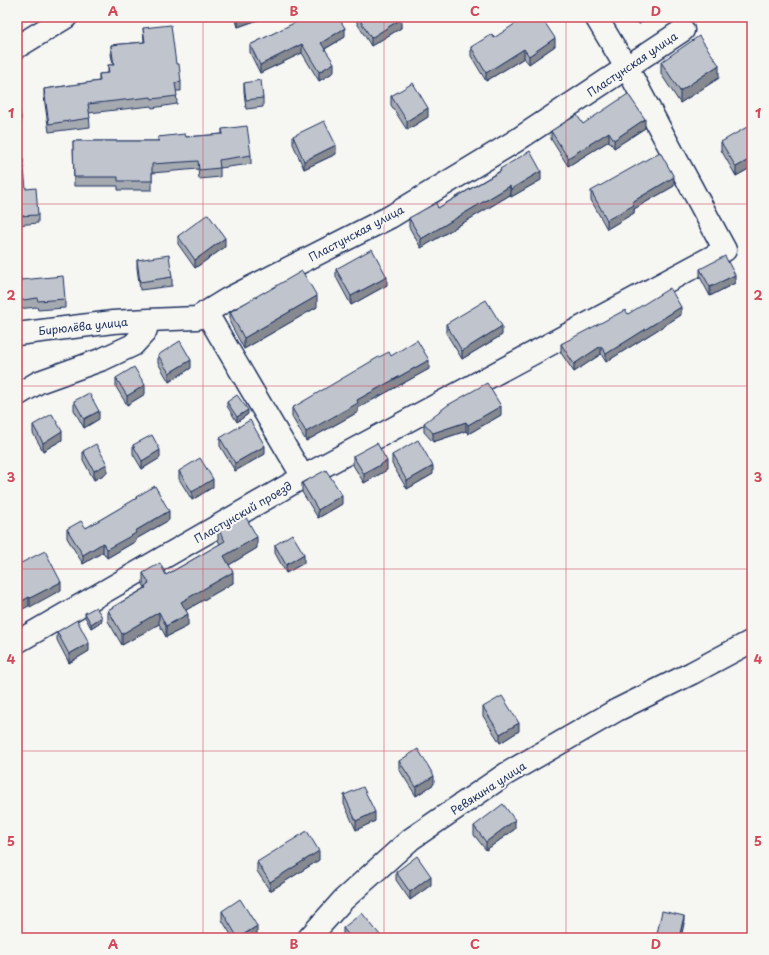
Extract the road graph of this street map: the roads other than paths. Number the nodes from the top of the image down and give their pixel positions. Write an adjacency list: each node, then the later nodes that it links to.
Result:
1 (66, 17): 4 (street)
2 (596, 17): 5 (street)
3 (683, 30): 5 (street, Пластунская улица)
4 (17, 46)
5 (626, 68): 6 (street, Пластунская улица); 10 (street)
6 (206, 312): 7 (street, Пластунская улица); 10 (street, Пластунский проезд)
7 (149, 320): 8 (street, Бирюлёва улица); 9 (street)
8 (17, 334)
9 (17, 395)
10 (303, 477): 12 (street, Пластунский проезд)
11 (752, 641): 13 (street, Ревякина улица)
12 (17, 642)
13 (309, 938)

